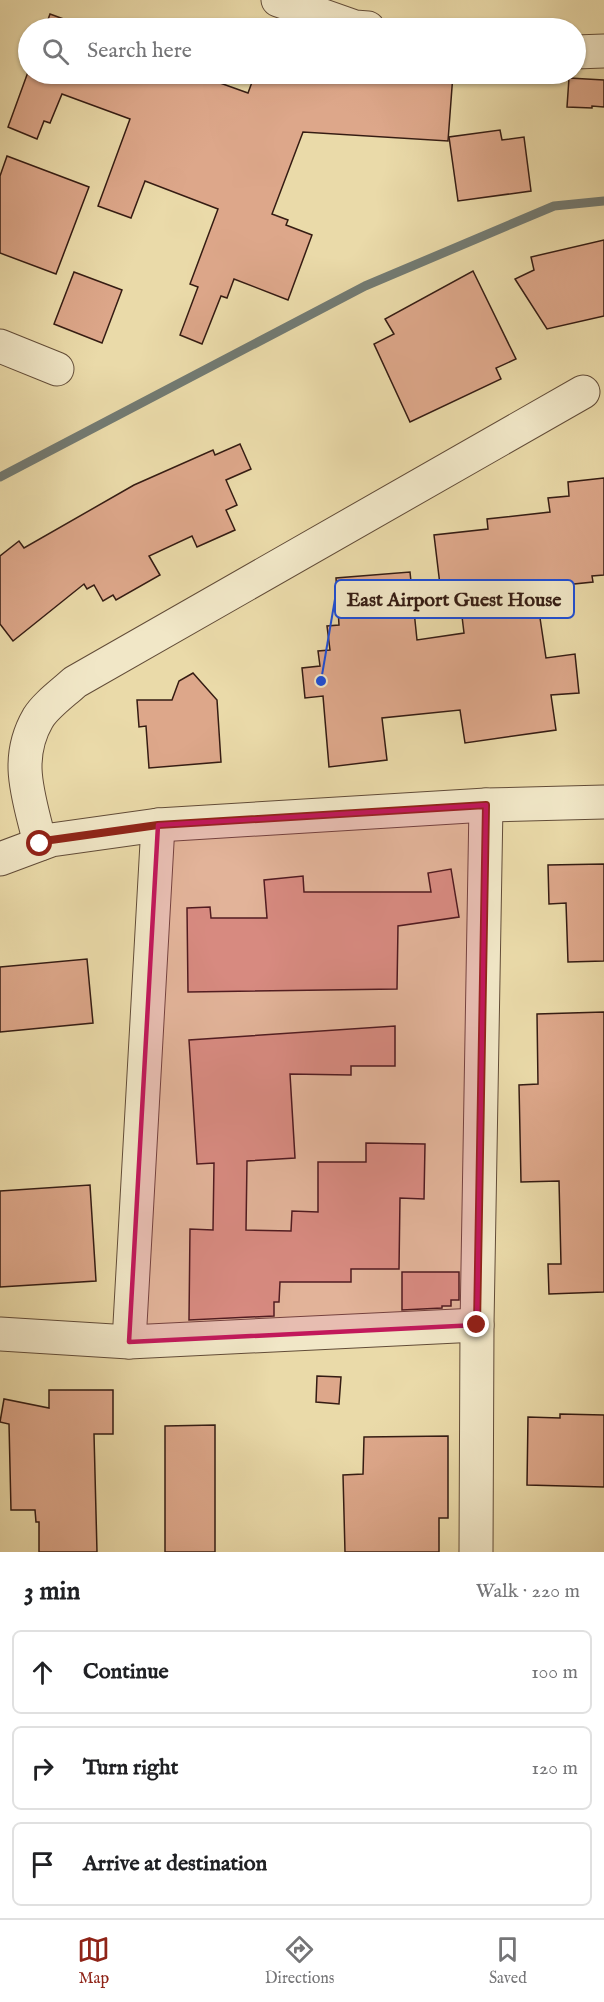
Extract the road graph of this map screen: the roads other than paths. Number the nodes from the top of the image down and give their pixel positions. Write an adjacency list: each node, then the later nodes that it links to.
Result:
1 (278, 0): 2 (street)
2 (362, 18)
3 (604, 51): 4 (street)
4 (586, 52)
5 (0, 345): 6 (street)
6 (57, 369)
7 (584, 392): 11 (street)
8 (604, 802): 9 (street)
9 (486, 805): 10 (street); 13 (street)
10 (158, 825): 11 (street); 15 (street)
11 (40, 844): 12 (street)
12 (0, 859)
13 (477, 1325): 15 (street); 16 (street)
14 (0, 1334): 15 (street)
15 (129, 1342)
16 (476, 1552)

